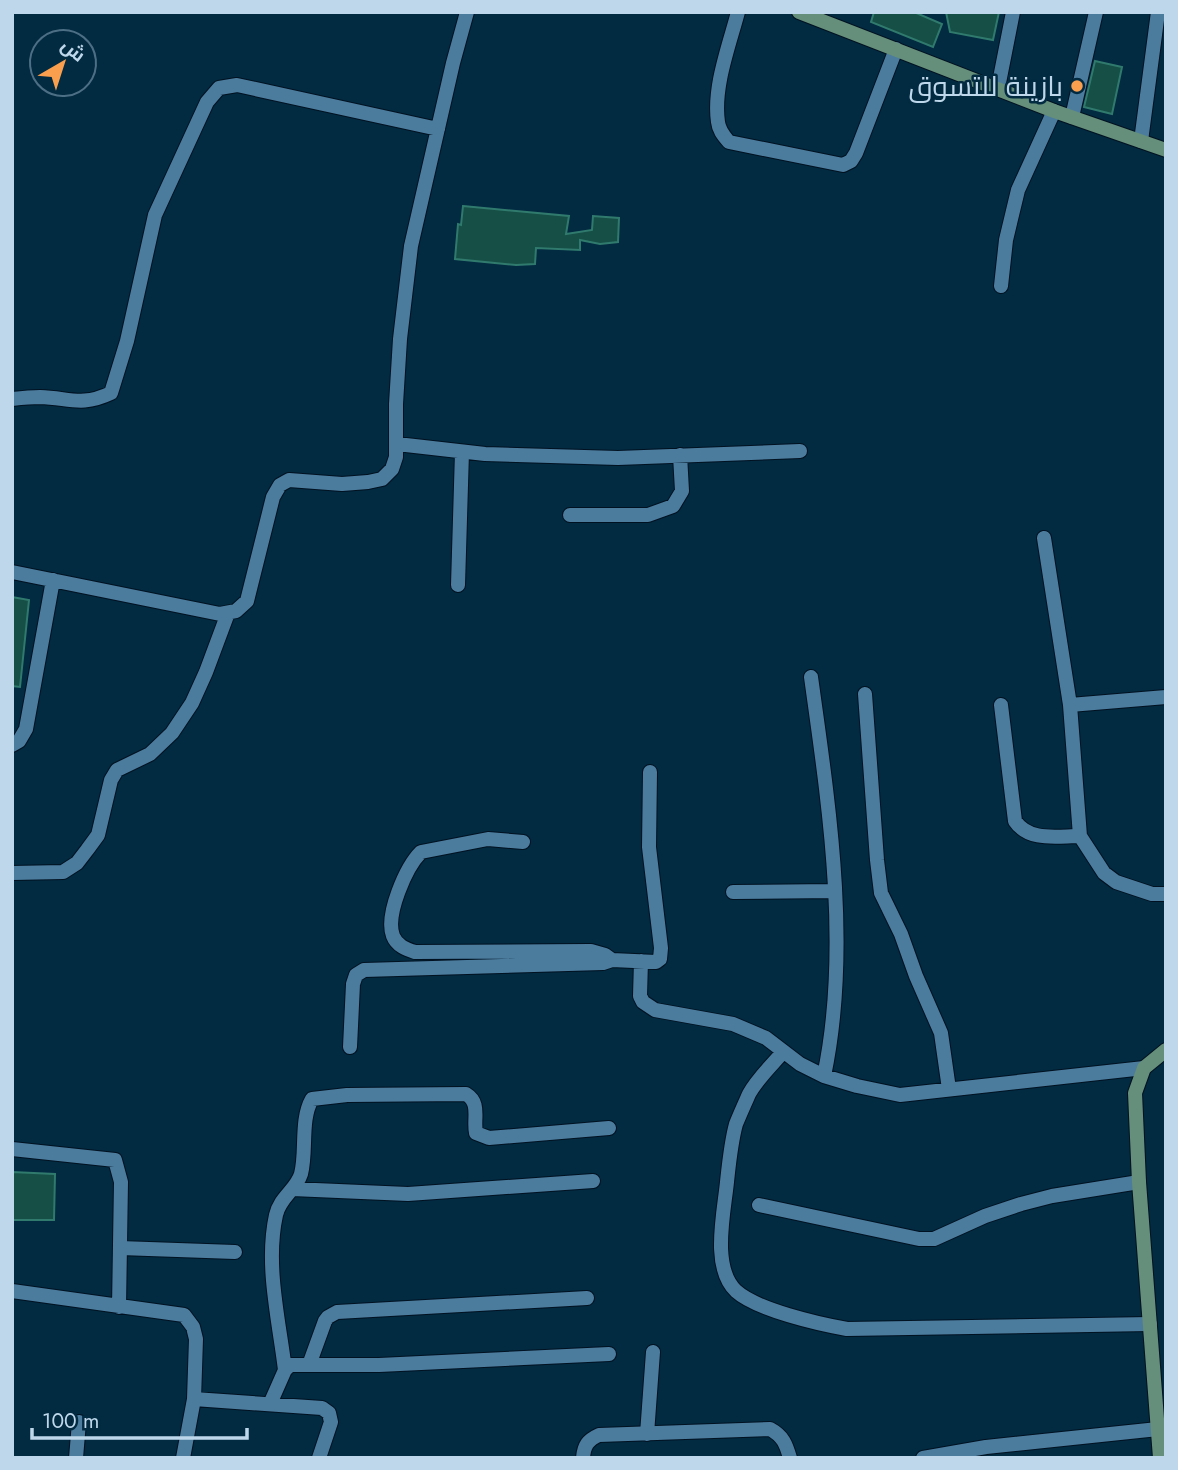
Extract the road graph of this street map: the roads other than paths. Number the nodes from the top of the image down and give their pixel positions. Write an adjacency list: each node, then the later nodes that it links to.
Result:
1 (467, 12): 11 (street)
2 (738, 12): 7 (street)
3 (799, 12): 7 (street)
4 (1013, 12): 8 (street)
5 (1096, 12): 10 (street)
6 (1158, 12): 12 (street)
7 (896, 49): 8 (street)
8 (998, 88): 9 (street)
9 (1054, 111): 10 (street); 14 (street)
10 (1072, 117): 12 (street)
11 (438, 129): 15 (street); 16 (street)
12 (1141, 141): 13 (street)
13 (1166, 150)
14 (1001, 286)
15 (12, 399)
16 (397, 444): 18 (street); 25 (street)
17 (800, 451): 19 (street)
18 (462, 452): 19 (street); 24 (street)
19 (680, 455): 20 (street)
20 (570, 515)
21 (1045, 538): 30 (street)
22 (12, 572): 23 (street)
23 (53, 580): 25 (street); 31 (street)
24 (458, 585)
25 (228, 613): 35 (street)
26 (811, 677): 36 (street)
27 (865, 694): 46 (street)
28 (1166, 697): 30 (street)
29 (1001, 705): 33 (street)
30 (1070, 705): 33 (street)
31 (12, 745)
32 (650, 772): 40 (street)
33 (1080, 836): 38 (street)
34 (523, 842): 39 (street)
35 (12, 873)
36 (834, 891): 37 (street); 45 (street)
37 (733, 892)
38 (1166, 894)
39 (612, 960): 40 (street); 41 (street)
40 (641, 961): 43 (street)
41 (351, 1047)
42 (1166, 1050): 44 (street)
43 (783, 1052): 45 (street); 58 (street)
44 (1144, 1068): 46 (street); 50 (street)
45 (824, 1076): 46 (street)
46 (949, 1089)
47 (609, 1128): 51 (street)
48 (12, 1149): 53 (street)
49 (593, 1181): 51 (street)
50 (1139, 1182): 52 (street); 58 (street)
51 (292, 1189): 62 (street)
52 (759, 1205)
53 (120, 1248): 54 (street); 57 (street)
54 (234, 1252)
55 (12, 1291): 57 (street)
56 (587, 1298): 61 (street)
57 (119, 1307): 64 (street)
58 (1150, 1324): 63 (street)
59 (653, 1352): 68 (street)
60 (609, 1354): 61 (street)
61 (309, 1365): 62 (street)
62 (285, 1370): 65 (street)
63 (1159, 1375): 67 (street)
64 (194, 1399): 65 (street); 70 (street)
65 (270, 1404): 71 (street)
66 (79, 1422): 69 (street)
67 (1158, 1429): 74 (street); 75 (street)
68 (646, 1434): 72 (street); 73 (street)
69 (76, 1458)
70 (183, 1458)
71 (319, 1458)
72 (583, 1458)
73 (790, 1458)
74 (923, 1458)
75 (1160, 1458)

